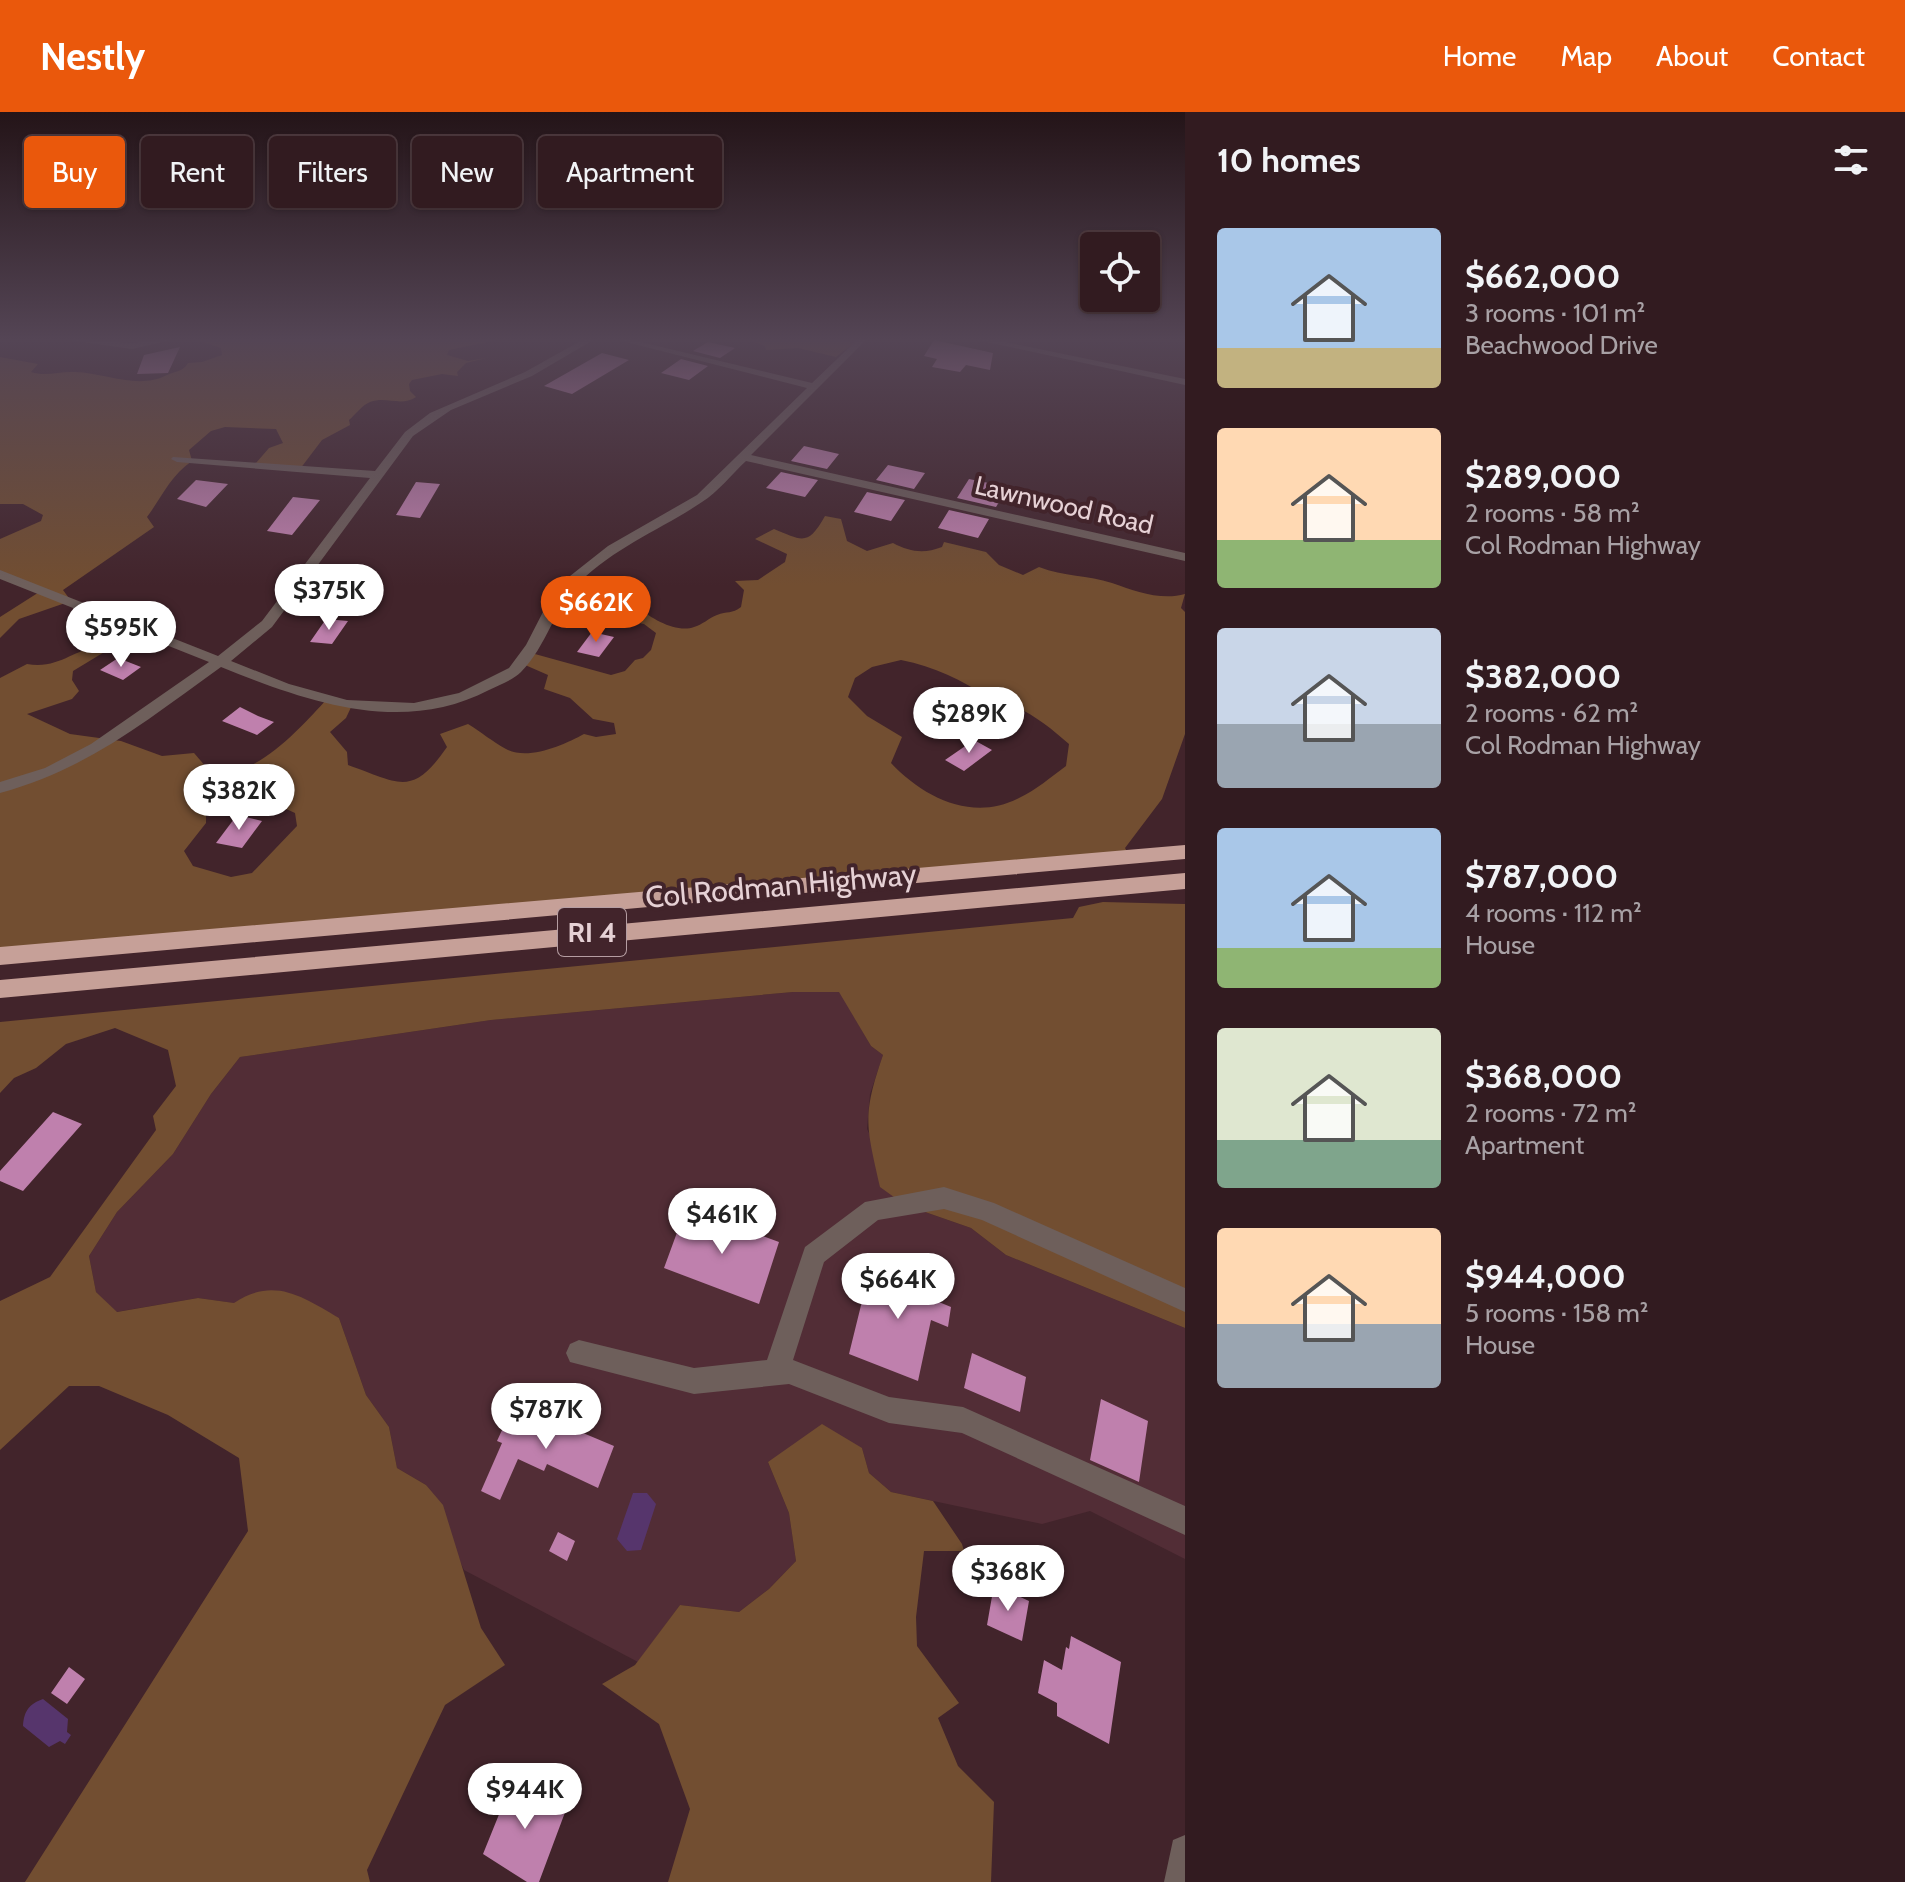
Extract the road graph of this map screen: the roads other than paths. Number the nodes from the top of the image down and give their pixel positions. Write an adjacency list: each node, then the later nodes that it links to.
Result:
1 (423, 422): 5 (street)
2 (778, 422): 3 (street)
3 (745, 457): 6 (street, Lawnwood Road); 8 (street)
4 (177, 459): 5 (street)
5 (378, 475): 8 (street)
6 (1185, 557)
7 (0, 574): 8 (street)
8 (224, 661): 9 (street)
9 (0, 788)
10 (1185, 852): 12 (highway, Col Rodman Highway / RI 4)
11 (1185, 881): 13 (highway, Col Rodman Highway / RI 4)
12 (0, 956)
13 (0, 989)
14 (1185, 1300): 16 (street)
15 (579, 1353): 16 (street)
16 (776, 1372): 17 (street)
17 (1185, 1521)
18 (1185, 1852): 19 (street)
19 (1181, 1882)

